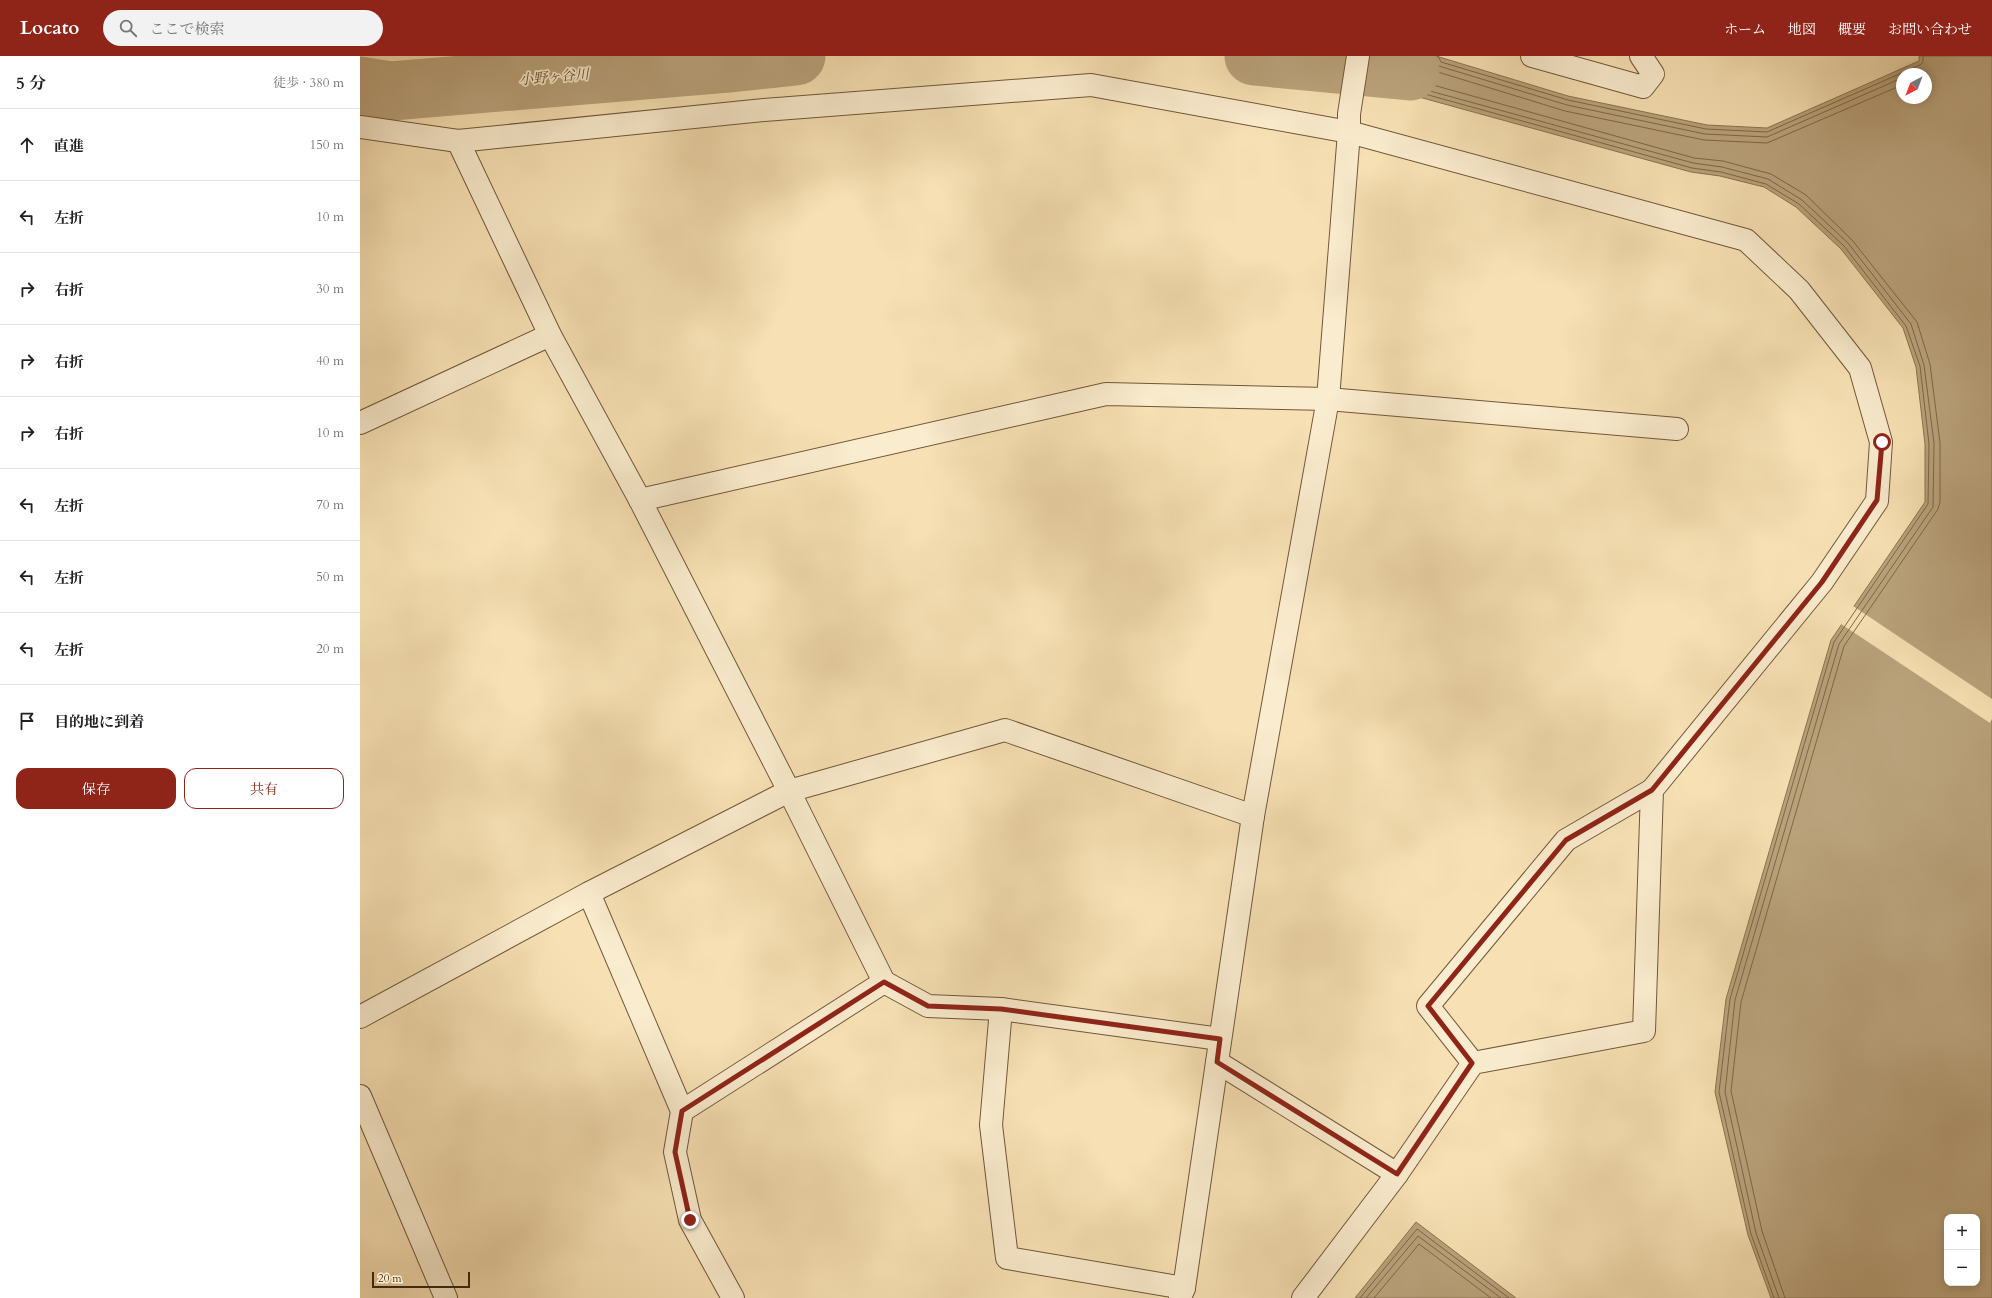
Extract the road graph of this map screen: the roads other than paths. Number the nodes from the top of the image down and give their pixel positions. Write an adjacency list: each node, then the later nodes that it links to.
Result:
1 (1358, 56): 4 (street)
2 (1532, 56): 3 (street)
3 (1641, 56)
4 (1349, 123): 6 (street); 8 (street); 12 (street)
5 (360, 128): 6 (street)
6 (458, 141): 7 (street)
7 (550, 335): 9 (street); 11 (street)
8 (1328, 399): 10 (street); 11 (street); 14 (street)
9 (360, 423)
10 (1677, 429)
11 (640, 500): 13 (street)
12 (1652, 790): 21 (street); 21 (street)
13 (789, 792): 14 (street); 15 (street); 16 (street)
14 (1253, 816): 19 (street)
15 (589, 893): 18 (street); 23 (street)
16 (884, 982): 17 (street); 23 (street)
17 (1001, 1009): 19 (street); 25 (street)
18 (360, 1017)
19 (1220, 1039): 20 (street)
20 (1217, 1062): 24 (street); 25 (street)
21 (1472, 1063): 24 (street)
22 (360, 1096): 26 (street)
23 (682, 1111): 27 (street)
24 (1397, 1174): 28 (street)
25 (1182, 1293)
26 (446, 1298)
27 (733, 1298)
28 (1303, 1298)

